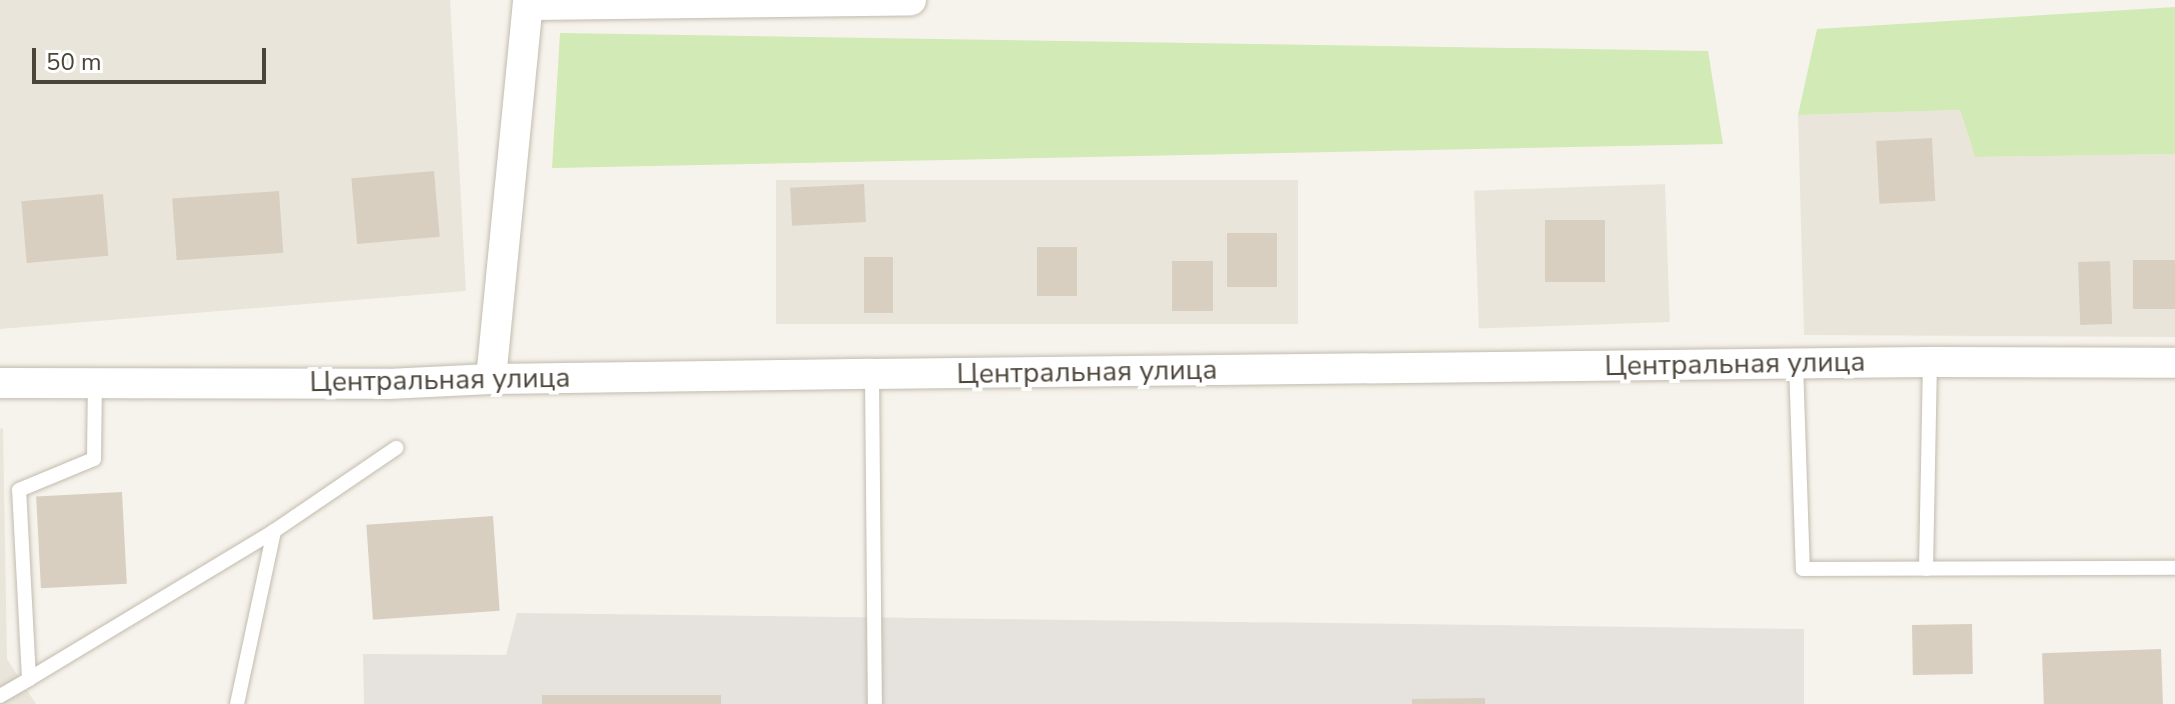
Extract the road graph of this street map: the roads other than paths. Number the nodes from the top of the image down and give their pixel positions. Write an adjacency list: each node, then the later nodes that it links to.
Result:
1 (911, 0): 2 (street)
2 (528, 2): 7 (street)
3 (1930, 362): 4 (street, Центральная улица); 5 (street, Центральная улица); 13 (lane)
4 (1796, 363): 6 (street, Центральная улица); 13 (lane)
5 (2175, 363)
6 (872, 374): 7 (street, Центральная улица); 17 (lane)
7 (491, 379): 8 (street, Центральная улица)
8 (95, 381): 9 (street, Центральная улица); 14 (lane)
9 (0, 383)
10 (396, 448): 11 (lane)
11 (274, 531): 14 (lane); 16 (lane)
12 (2175, 568): 13 (lane)
13 (1926, 569)
14 (29, 679): 15 (lane)
15 (0, 696)
16 (237, 704)
17 (875, 704)

